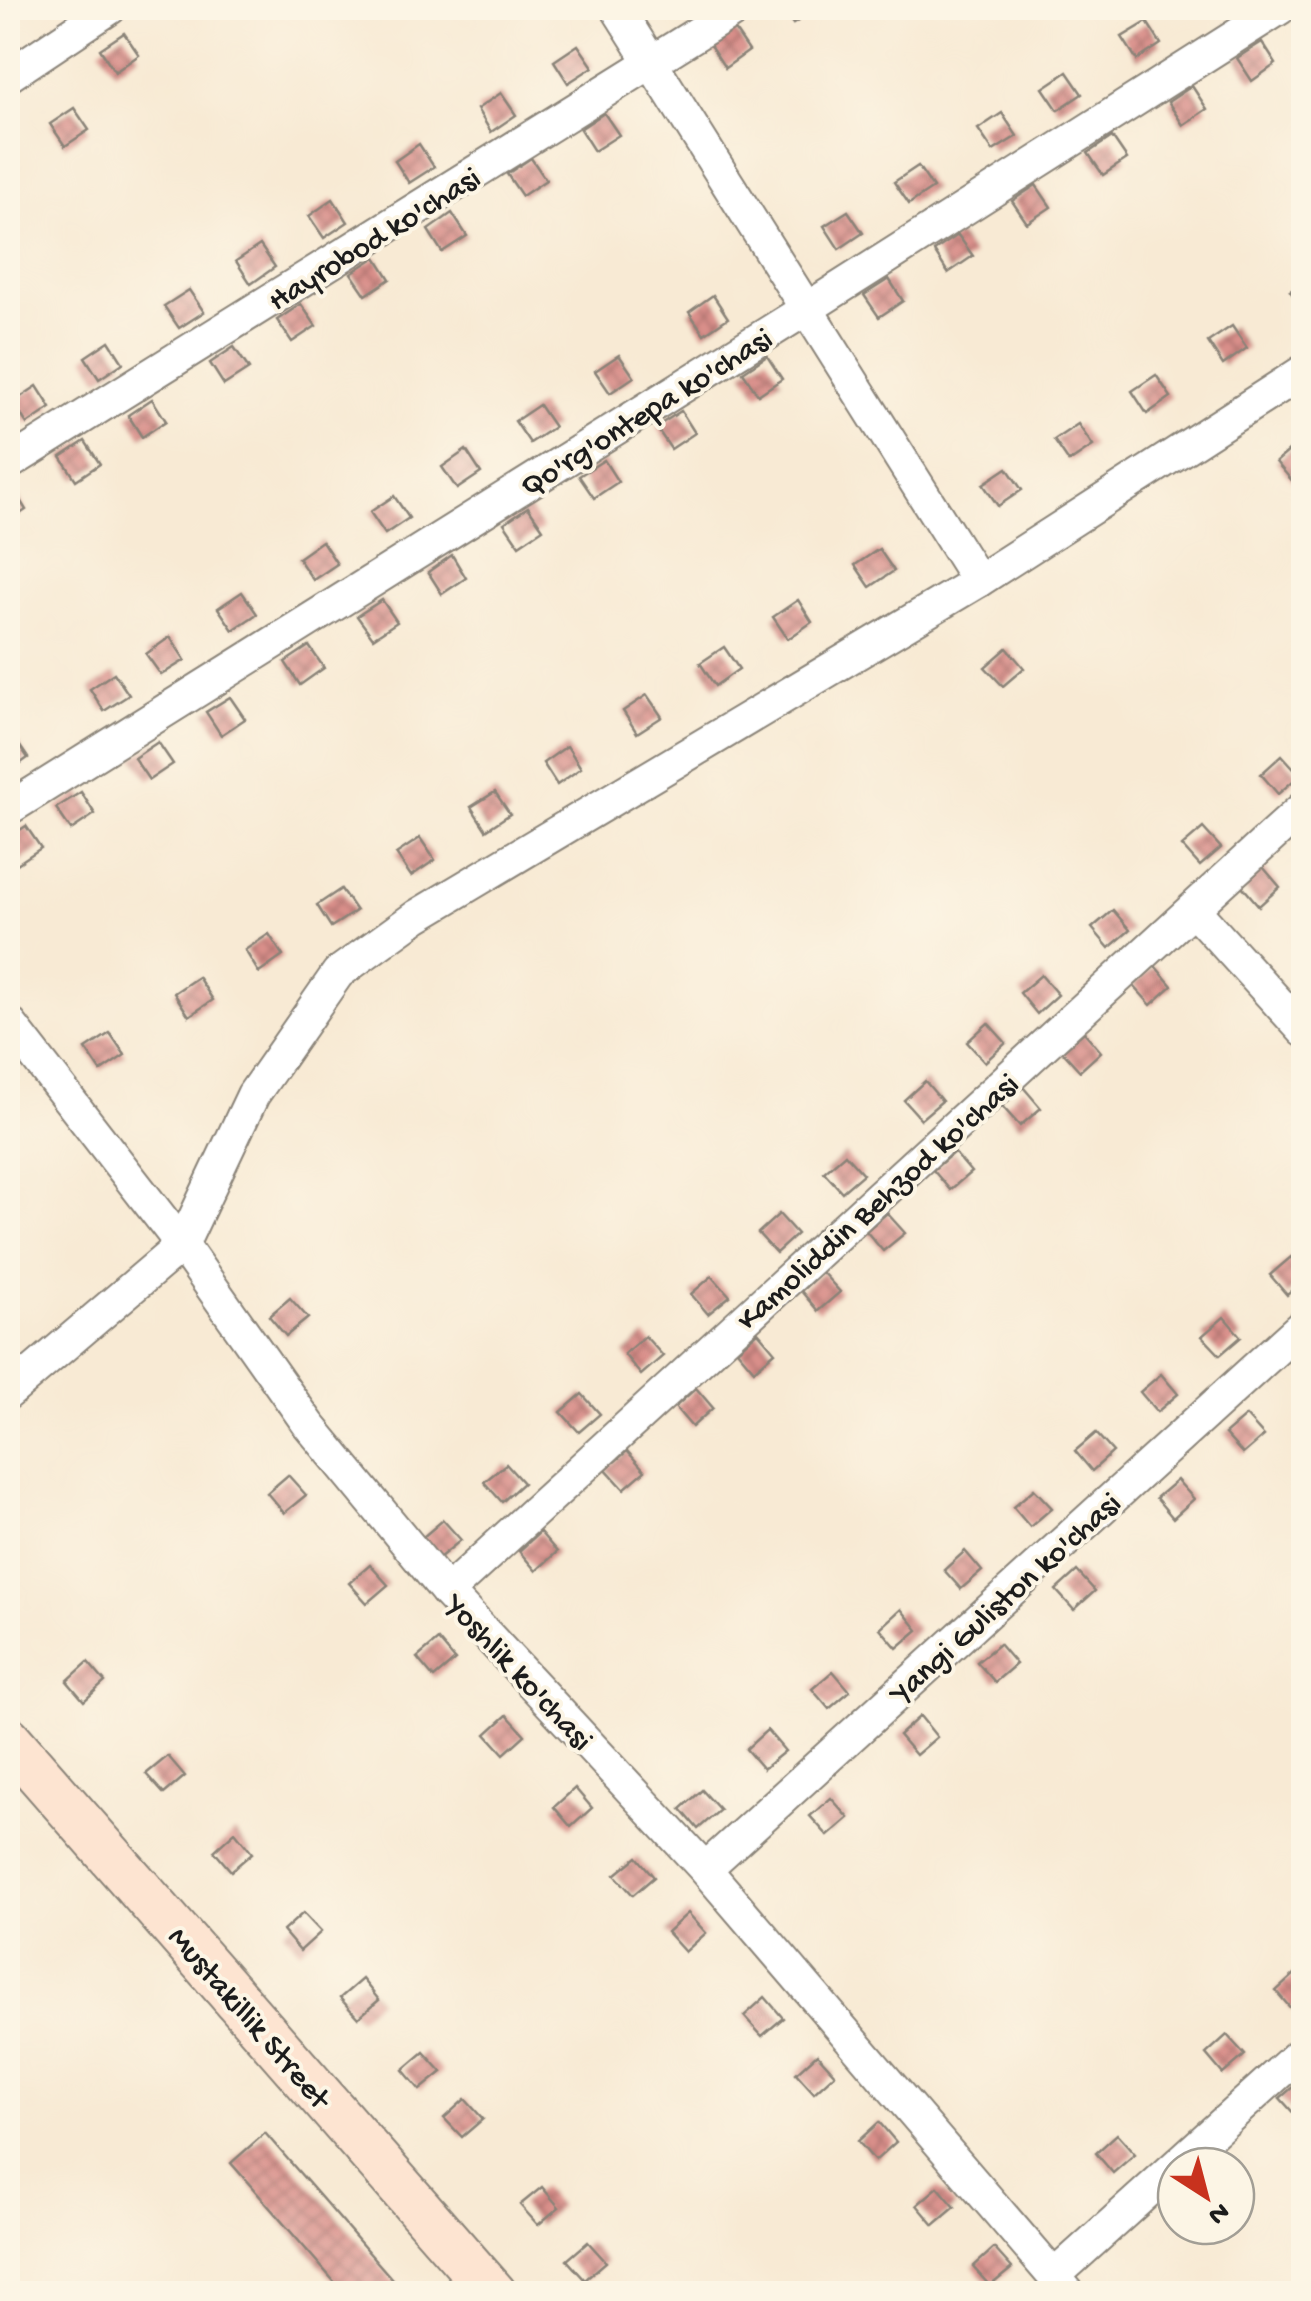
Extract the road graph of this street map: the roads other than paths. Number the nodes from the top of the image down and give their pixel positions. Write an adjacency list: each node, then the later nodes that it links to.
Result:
1 (110, 8): 6 (street)
2 (616, 8): 5 (street)
3 (738, 8): 5 (street, Hayrobod ko'chasi)
4 (1280, 8): 7 (street, Qo'rg'ontepa ko'chasi)
5 (651, 64): 7 (street); 9 (street, Hayrobod ko'chasi)
6 (8, 76)
7 (808, 308): 10 (street); 12 (street, Qo'rg'ontepa ko'chasi)
8 (1304, 371): 10 (street)
9 (8, 464)
10 (978, 581): 16 (street)
11 (1304, 807): 13 (street, Kamoliddin Behzod ko'chasi)
12 (8, 809)
13 (1194, 909): 15 (street); 19 (street, Kamoliddin Behzod ko'chasi)
14 (8, 1021): 16 (street, Yoshlik ko'chasi)
15 (1304, 1031)
16 (182, 1245): 18 (street); 19 (street, Yoshlik ko'chasi)
17 (1304, 1324): 21 (street, Yangi Guliston ko'chasi)
18 (8, 1394)
19 (447, 1592): 21 (street, Yoshlik ko'chasi)
20 (8, 1739): 24 (main road, Mustakillik Street)
21 (705, 1869): 23 (street, Yoshlik ko'chasi)
22 (1304, 2050): 23 (street)
23 (1061, 2285)
24 (494, 2294)

